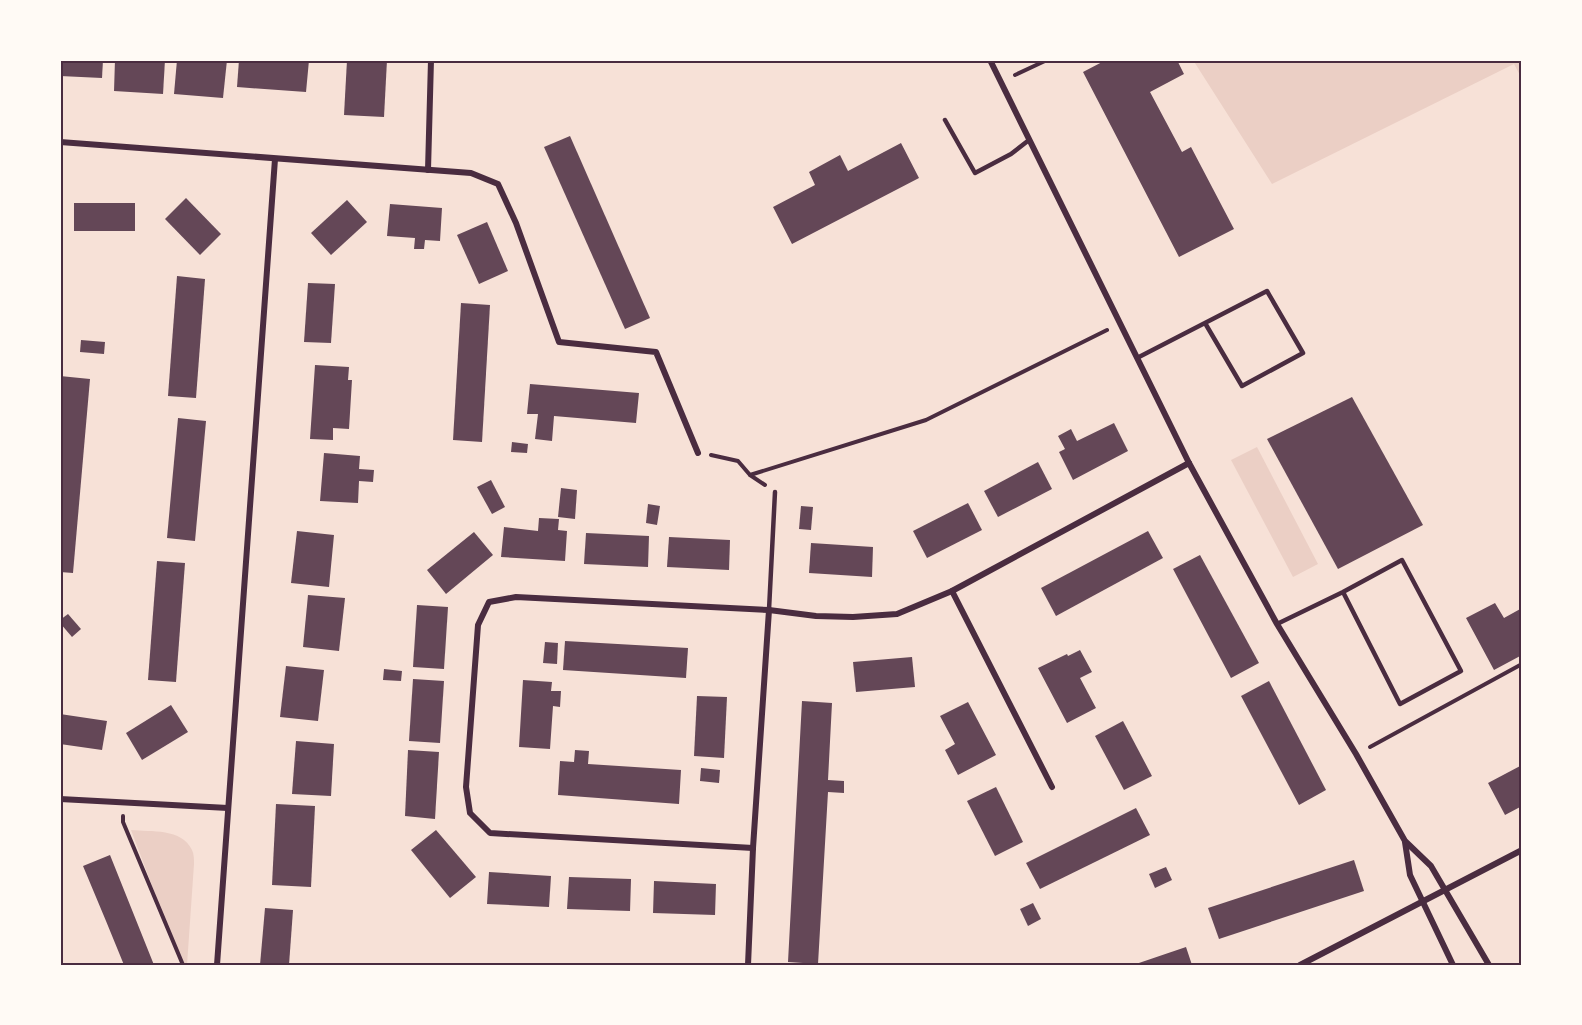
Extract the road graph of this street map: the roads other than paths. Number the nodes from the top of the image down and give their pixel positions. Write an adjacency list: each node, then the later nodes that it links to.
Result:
1 (431, 60): 7 (street)
2 (990, 60): 4 (street)
3 (945, 120): 4 (lane)
4 (1029, 140): 9 (street)
5 (60, 142): 6 (street)
6 (275, 159): 7 (street); 19 (street)
7 (428, 170): 10 (street)
8 (1205, 323): 8 (lane); 9 (lane)
9 (1137, 358): 11 (street)
10 (698, 453)
11 (1189, 463): 13 (street); 16 (street)
12 (775, 492): 15 (lane)
13 (952, 591): 15 (street); 17 (street)
14 (1343, 592): 14 (lane); 16 (lane)
15 (769, 610): 21 (street); 21 (street)
16 (1277, 624): 20 (street)
17 (1052, 787)
18 (60, 799): 19 (street)
19 (228, 808): 25 (street)
20 (1405, 841): 23 (street); 24 (street)
21 (753, 848): 26 (street)
22 (1522, 850): 23 (street)
23 (1446, 891): 24 (street); 29 (street)
24 (1422, 903): 27 (street); 28 (street)
25 (217, 965)
26 (748, 965)
27 (1300, 965)
28 (1453, 965)
29 (1490, 965)

